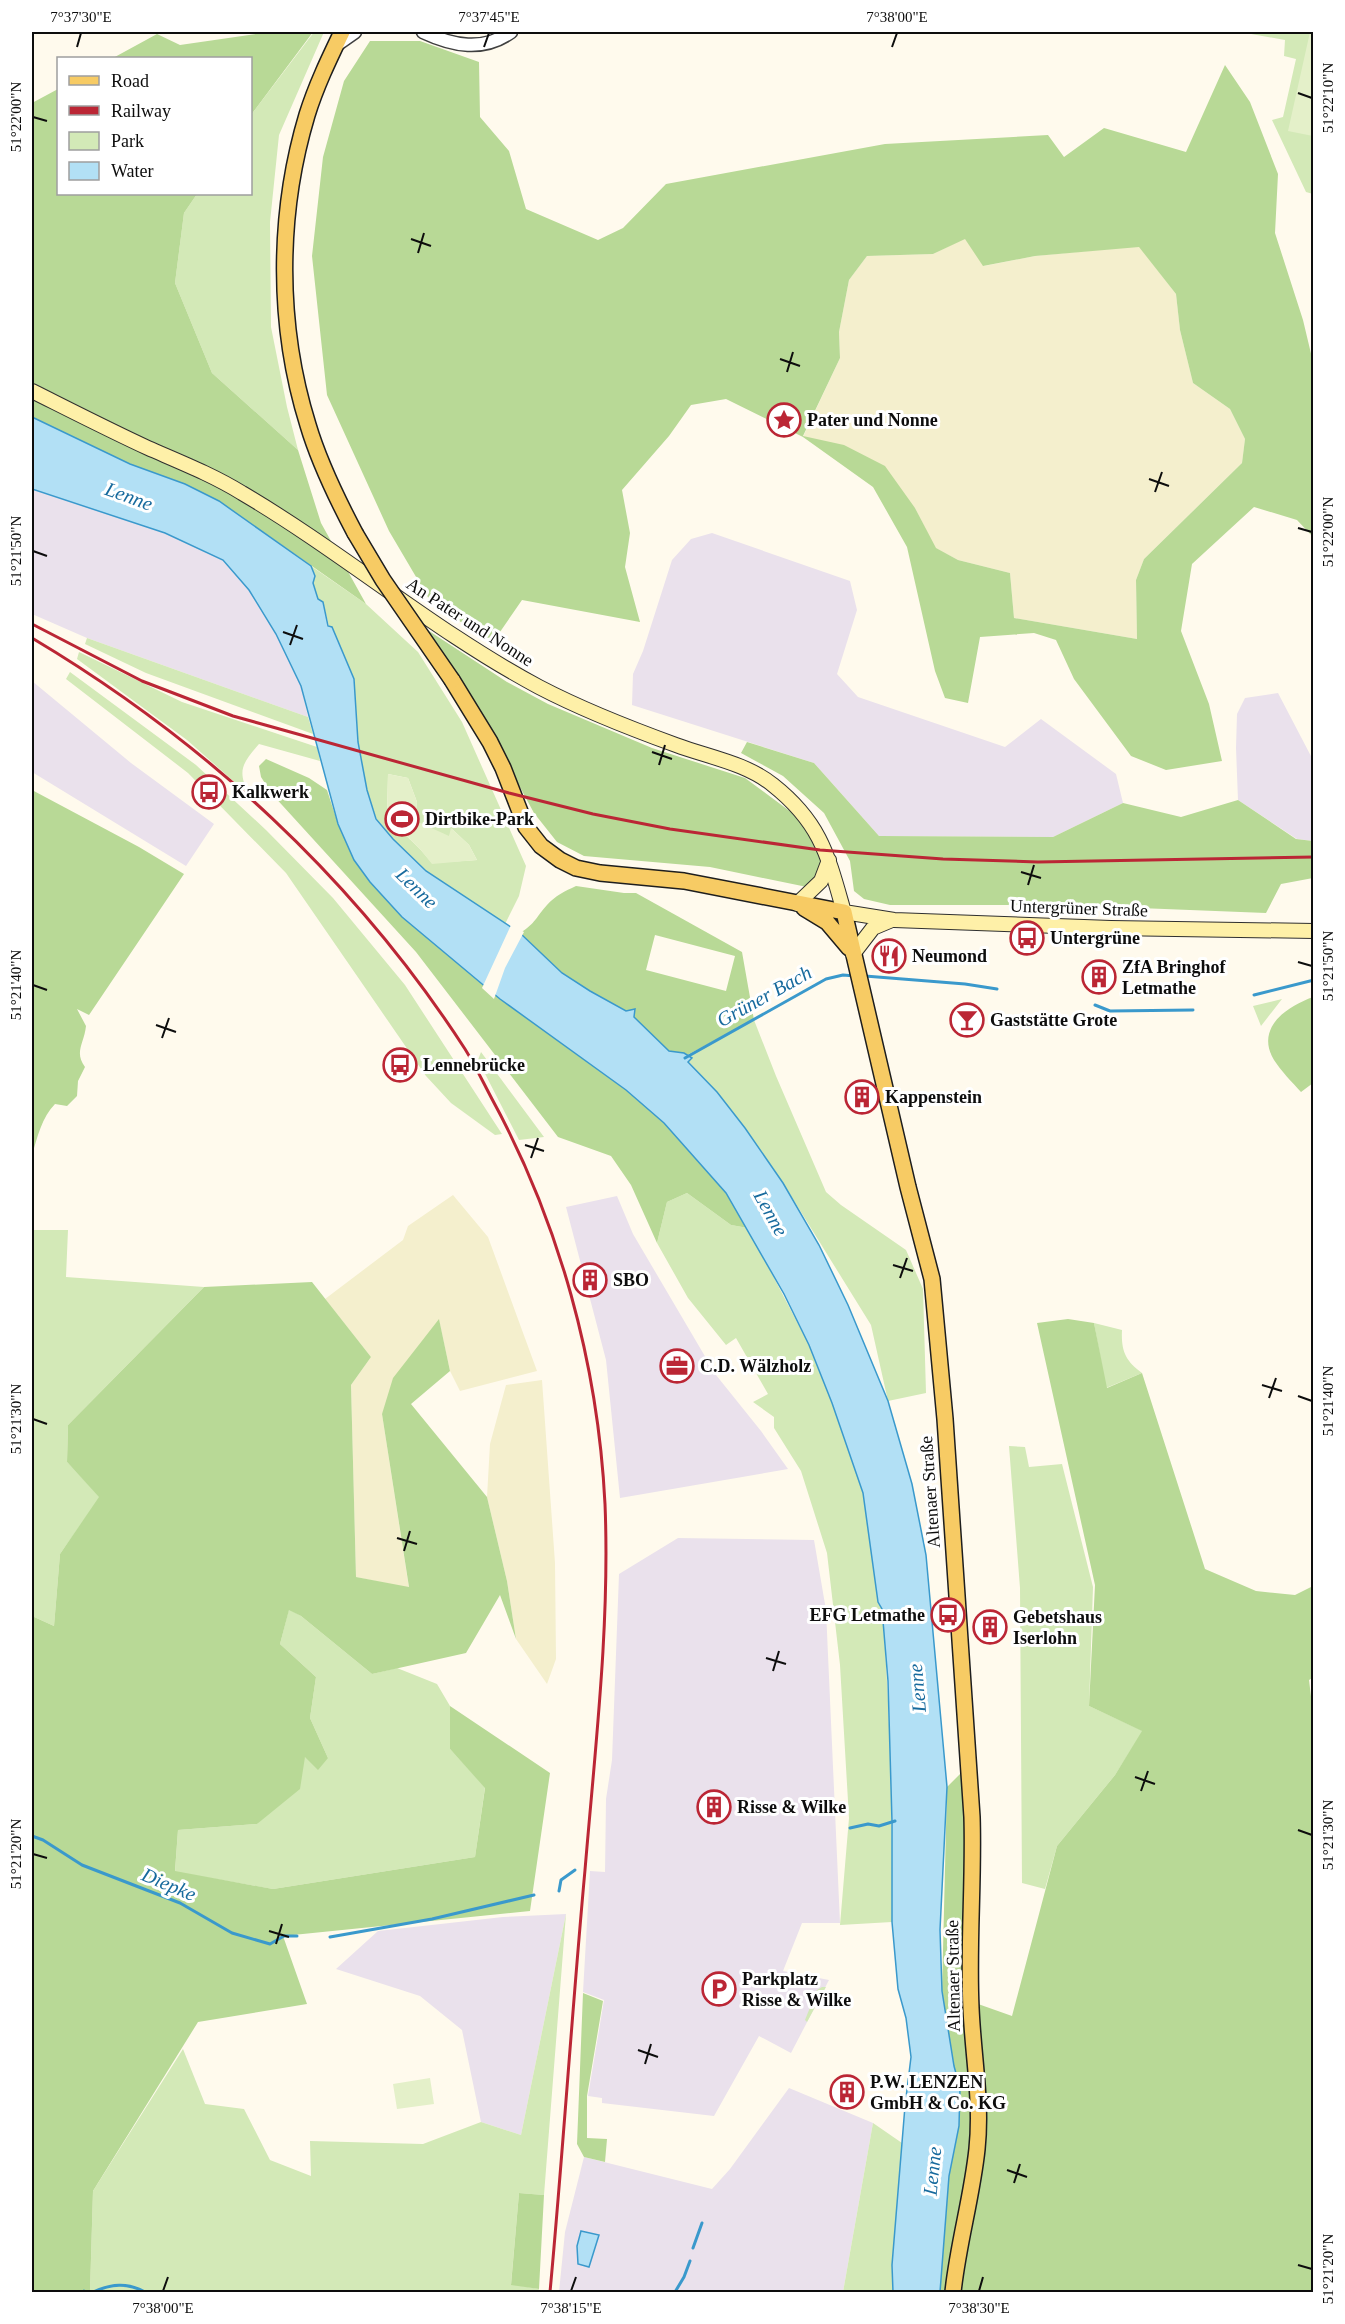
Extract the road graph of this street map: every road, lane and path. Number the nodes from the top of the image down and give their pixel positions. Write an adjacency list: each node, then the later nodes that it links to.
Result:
1 (342, 32): 5 (main road)
2 (355, 32): 5 (street)
3 (423, 32): 4 (street)
4 (511, 32)
5 (334, 46): 8 (main road, bridge)
6 (32, 391): 7 (main road, An Pater und Nonne)
7 (829, 860): 8 (main road); 9 (main road, An Pater und Nonne)
8 (797, 904): 9 (main road); 12 (main road)
9 (844, 912): 10 (main road, Untergrüner Straße); 12 (main road, Altenaer Straße)
10 (894, 920): 11 (main road, Untergrüner Straße); 12 (main road)
11 (1314, 931)
12 (853, 954): 13 (main road, Altenaer Straße)
13 (953, 2292)

